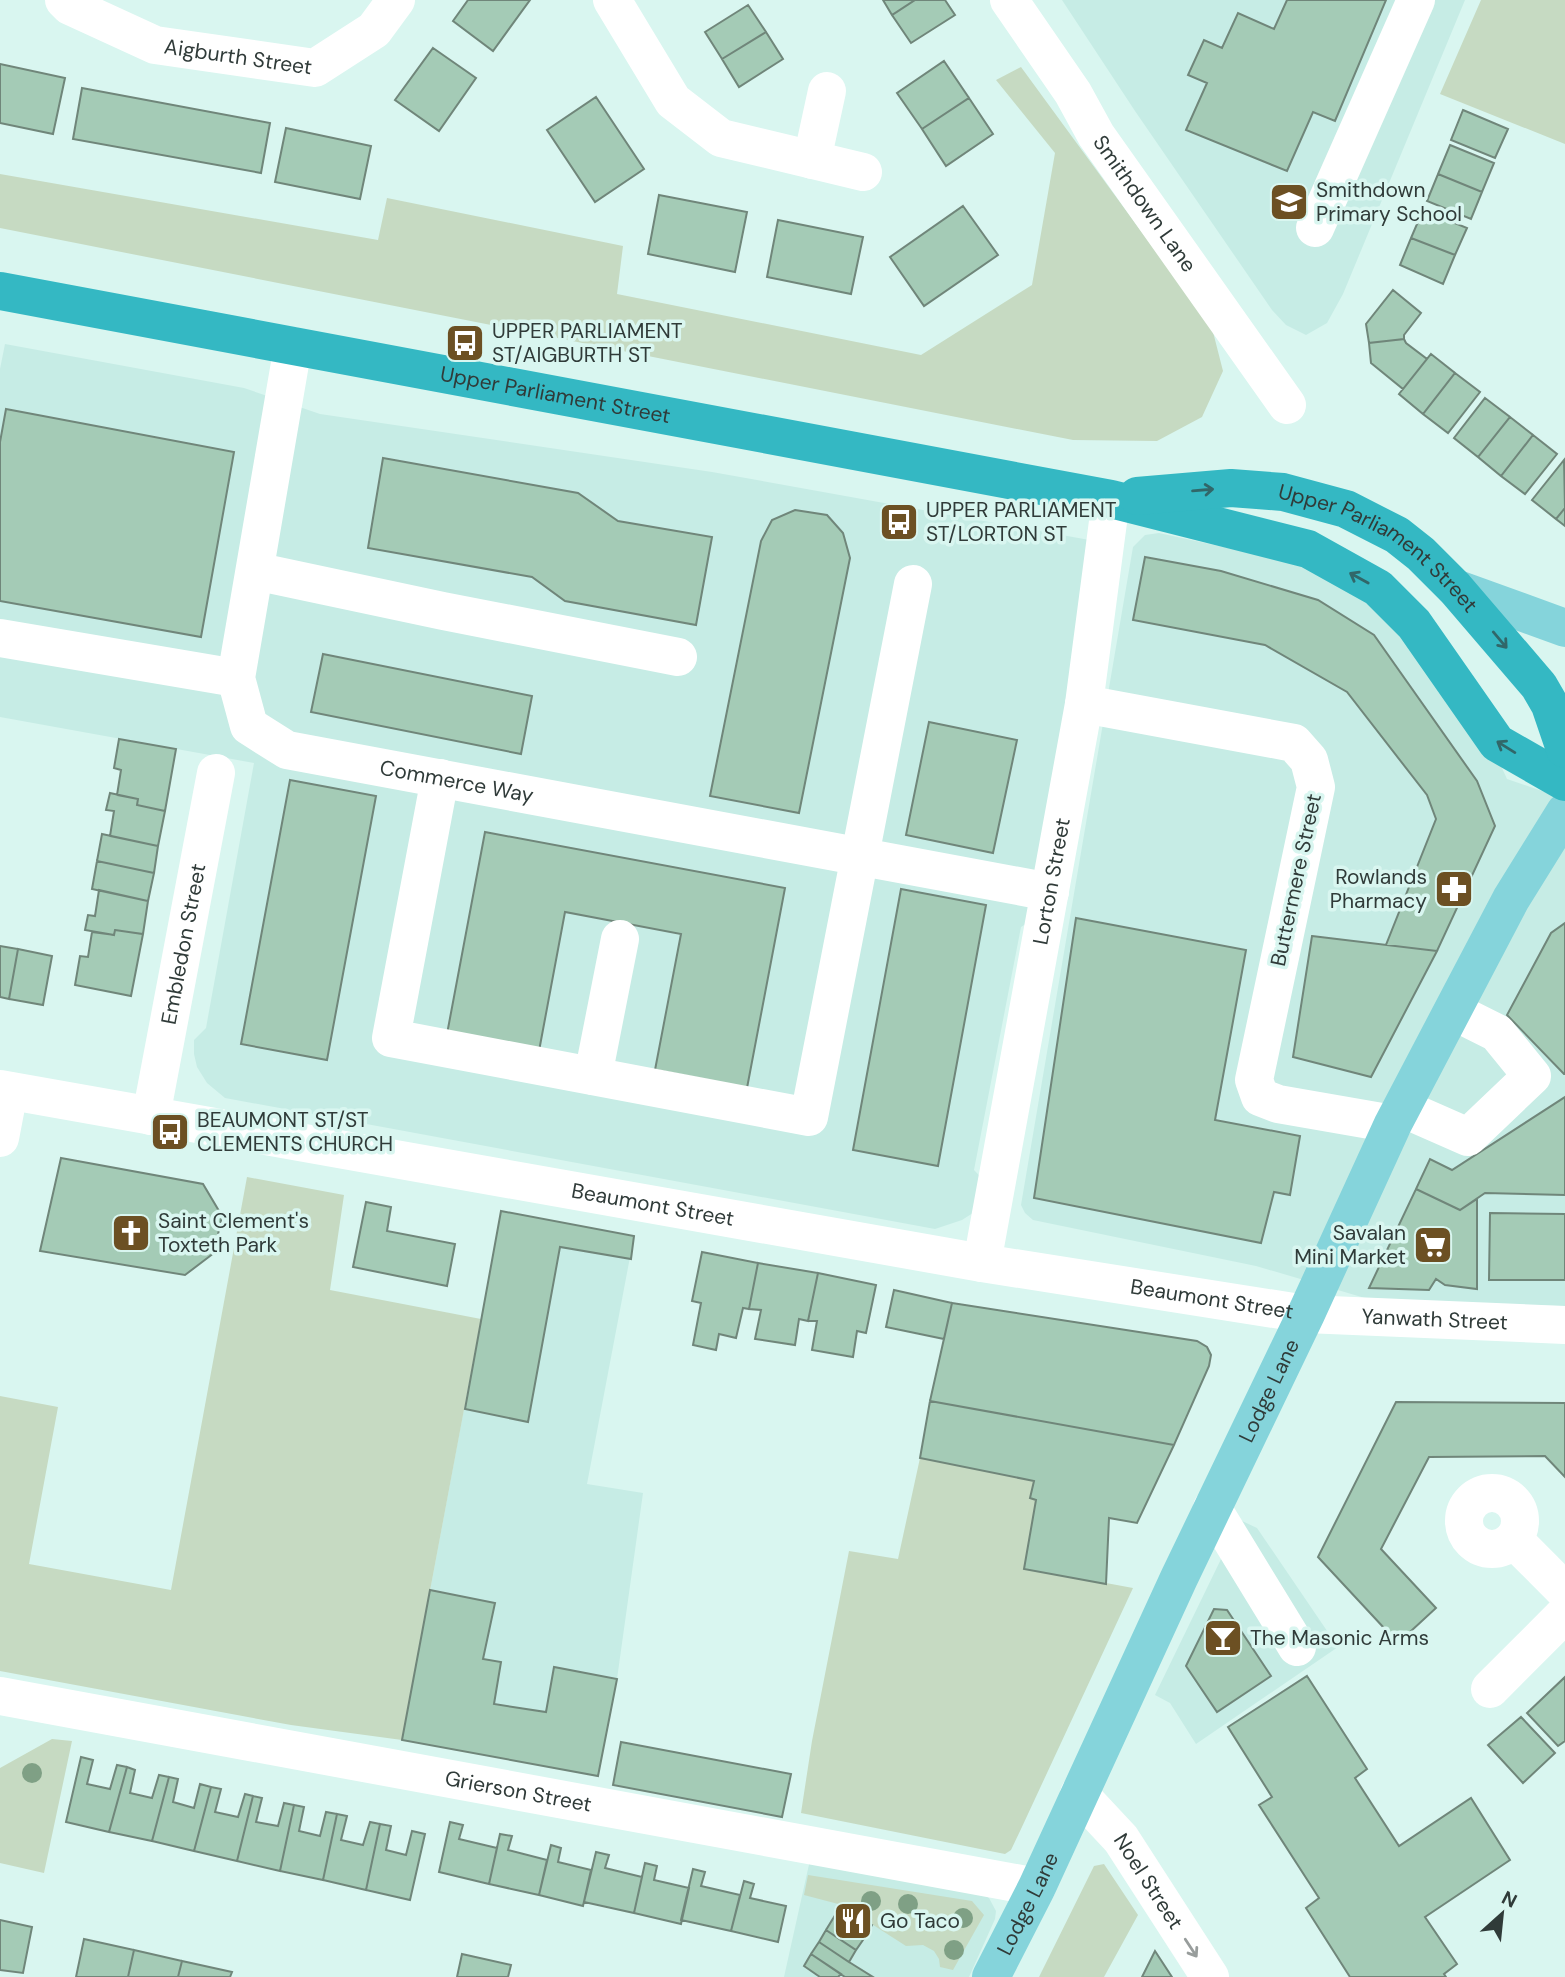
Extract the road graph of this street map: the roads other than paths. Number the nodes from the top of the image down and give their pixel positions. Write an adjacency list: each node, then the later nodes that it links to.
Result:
1 (64, 0): 2 (street, Aigburth Street)
2 (396, 0)
3 (612, 0): 7 (street)
4 (1416, 0): 9 (street)
5 (1014, 7): 12 (street, Smithdown Lane)
6 (827, 91): 7 (street)
7 (812, 160): 8 (street)
8 (863, 172)
9 (1315, 228)
10 (0, 291): 11 (highway, Upper Parliament Street)
11 (293, 346): 13 (highway, Upper Parliament Street); 14 (street, Commerce Way)
12 (1287, 405)
13 (1111, 499): 16 (highway, Upper Parliament Street, one-way to 16); 21 (street, Lorton Street); 25 (highway, Upper Parliament Street, one-way to 13)
14 (255, 571): 19 (street); 20 (street, Commerce Way)
15 (913, 584): 27 (street)
16 (1455, 588): 17 (main road); 22 (highway, Upper Parliament Street, one-way to 22)
17 (1565, 628)
18 (0, 638): 20 (street)
19 (678, 657)
20 (236, 678): 24 (street, Commerce Way)
21 (1084, 704): 28 (street, Lorton Street); 34 (street, Buttermere Street)
22 (1565, 748)
23 (216, 773): 33 (street, Embledon Street)
24 (440, 778): 27 (street, Commerce Way); 31 (street)
25 (1565, 782)
26 (1565, 812): 30 (main road, Lodge Lane)
27 (859, 857): 28 (street, Commerce Way); 31 (street)
28 (1050, 892): 36 (street, Lorton Street)
29 (620, 939): 31 (street)
30 (1453, 1011): 34 (main road, Lodge Lane); 34 (street, Buttermere Street)
31 (593, 1076)
32 (5, 1090): 33 (street, Beaumont Street); 35 (street)
33 (150, 1116): 36 (street, Beaumont Street)
34 (1397, 1116): 37 (main road, Lodge Lane)
35 (0, 1138)
36 (982, 1263): 37 (street, Beaumont Street)
37 (1306, 1314): 38 (street, Yanwath Street); 39 (main road, Lodge Lane)
38 (1565, 1325)
39 (1212, 1508): 43 (street); 46 (main road, Lodge Lane)
40 (1514, 1540): 41 (street)
41 (1565, 1591)
42 (1565, 1614): 44 (street)
43 (1297, 1647)
44 (1490, 1689)
45 (0, 1696): 47 (street, Grierson Street)
46 (1079, 1794): 47 (main road, Lodge Lane); 49 (street, Noel Street, one-way to 49)
47 (1037, 1887): 48 (main road, Lodge Lane)
48 (991, 1977)
49 (1210, 1977)

